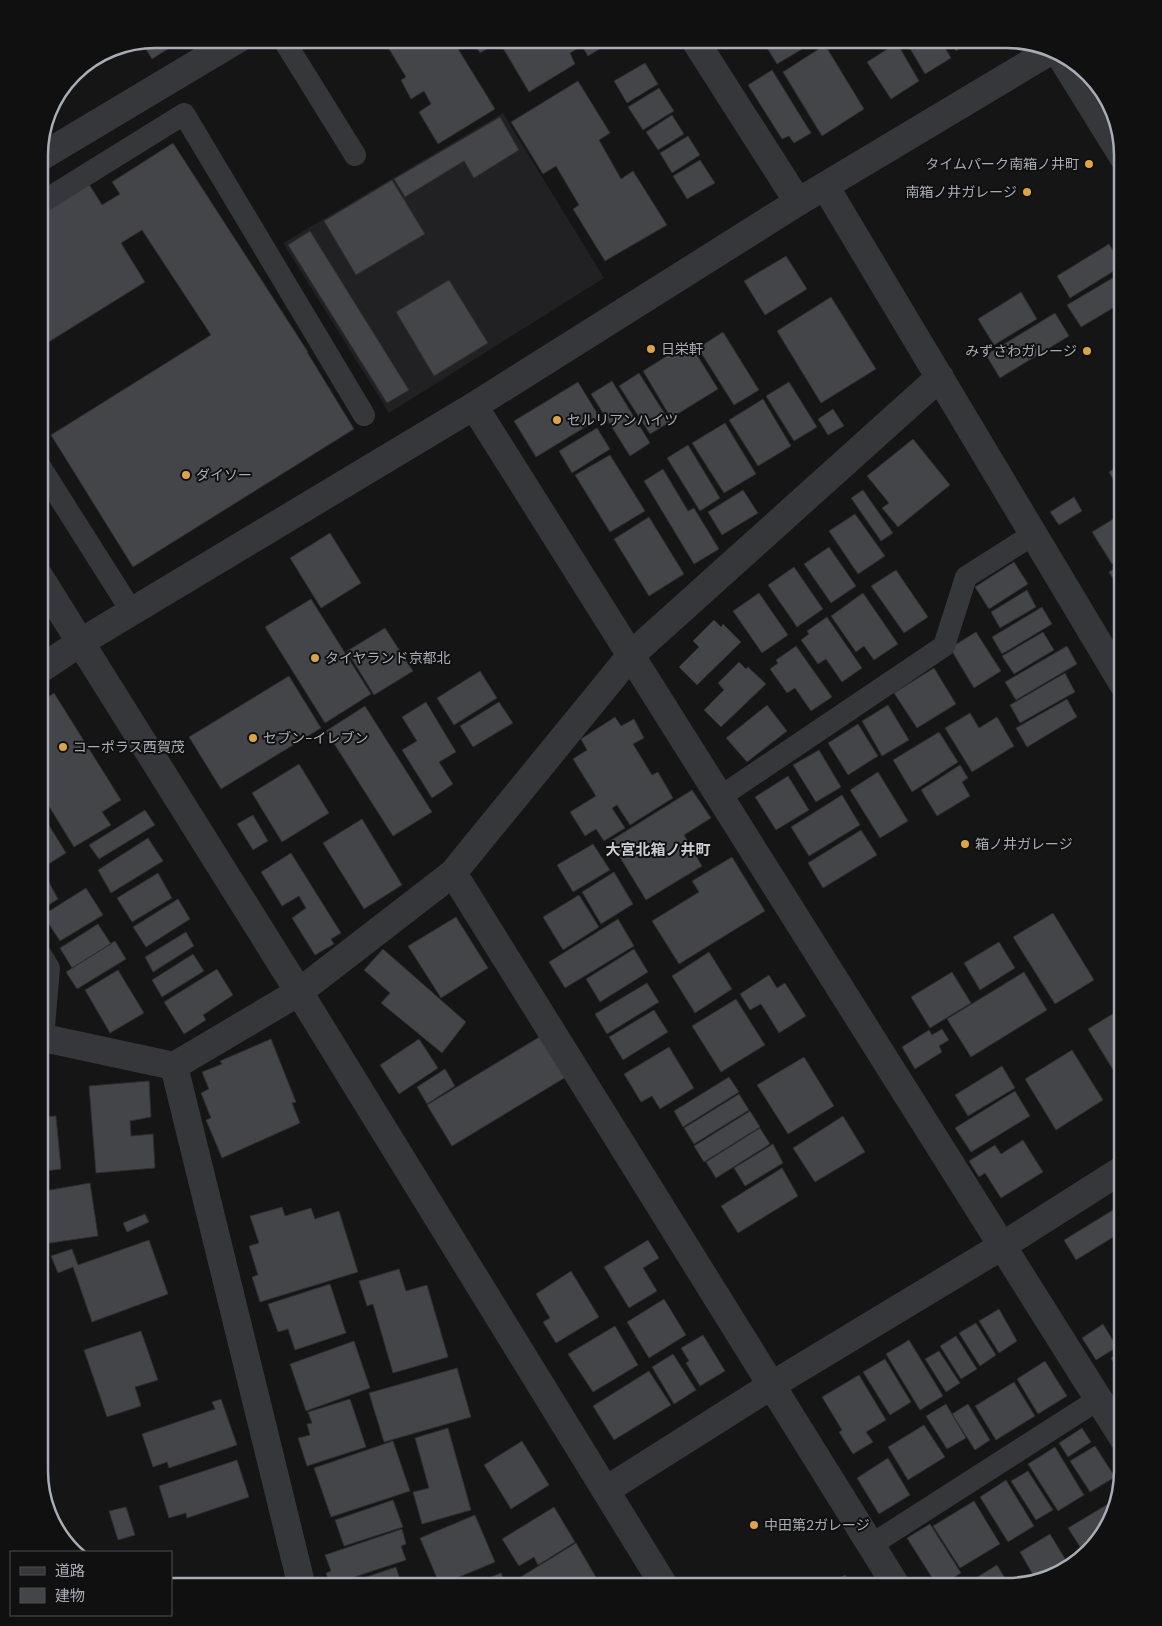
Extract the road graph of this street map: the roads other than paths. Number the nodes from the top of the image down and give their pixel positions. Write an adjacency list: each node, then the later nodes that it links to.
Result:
1 (223, 48): 7 (street)
2 (289, 48): 8 (lane)
3 (700, 48): 11 (street)
4 (1045, 54): 9 (street)
5 (1066, 66): 6 (street)
6 (1114, 142)
7 (48, 153)
8 (355, 155)
9 (825, 186): 11 (street); 12 (street)
10 (48, 198): 14 (lane)
11 (798, 202): 13 (street)
12 (940, 377): 16 (street); 20 (street)
13 (474, 406): 18 (street); 20 (street)
14 (364, 415)
15 (48, 478): 18 (lane)
16 (1034, 534): 22 (street); 23 (lane)
17 (48, 590): 19 (street)
18 (132, 612): 19 (street)
19 (81, 642): 21 (street); 25 (street)
20 (631, 655): 23 (street); 24 (street)
21 (48, 664)
22 (1114, 669)
23 (720, 797): 29 (street)
24 (453, 873): 25 (street); 30 (street)
25 (299, 992): 27 (street); 33 (street)
26 (48, 1039): 27 (street)
27 (174, 1066): 35 (street)
28 (1114, 1175): 29 (street)
29 (1002, 1246): 30 (street); 31 (street)
30 (772, 1385): 33 (street); 34 (street)
31 (1099, 1399): 32 (street); 34 (lane)
32 (1114, 1423)
33 (606, 1490): 36 (street)
34 (871, 1545): 37 (street)
35 (300, 1578)
36 (660, 1579)
37 (892, 1579)

